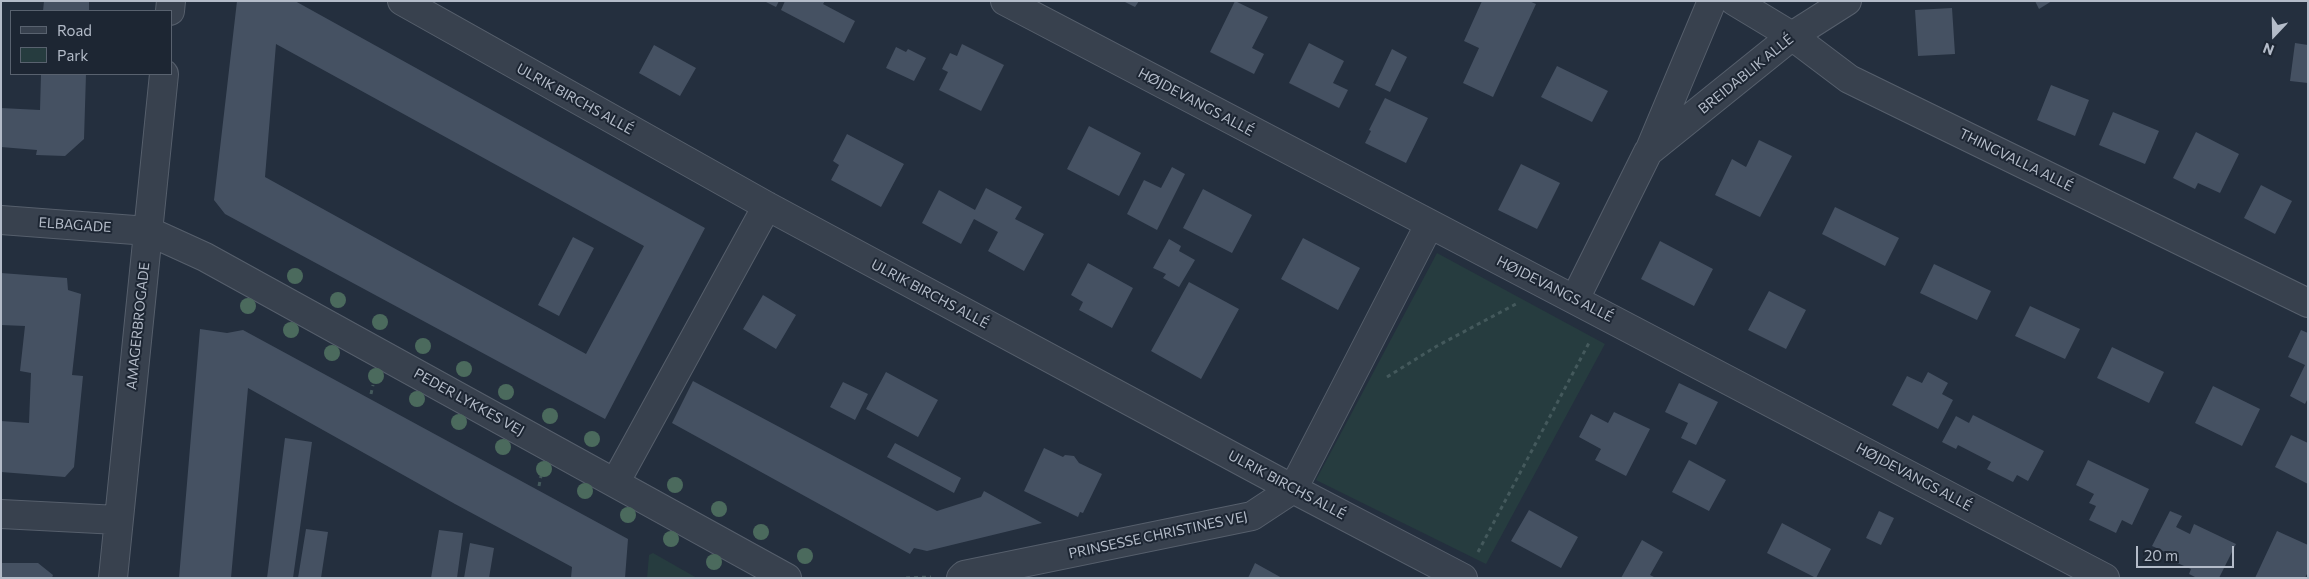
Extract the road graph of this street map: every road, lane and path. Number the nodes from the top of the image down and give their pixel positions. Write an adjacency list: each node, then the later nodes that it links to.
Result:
1 (402, 1): 9 (street, ULRIK BIRCHS ALLÉ)
2 (1005, 1): 11 (street, HØJDEVANGS ALLÉ)
3 (1712, 1): 8 (street, BREIDABLIK ALLÉ)
4 (1734, 1): 6 (street, THINGVALLA ALLÉ)
5 (1847, 1): 6 (street, BREIDABLIK ALLÉ)
6 (1792, 36): 8 (street, BREIDABLIK ALLÉ); 15 (street, THINGVALLA ALLÉ)
7 (164, 75): 12 (street, AMAGERBROGADE)
8 (1648, 152): 14 (street, BREIDABLIK ALLÉ)
9 (768, 206): 18 (street); 19 (street, ULRIK BIRCHS ALLÉ)
10 (1, 220): 12 (street, ELBAGADE)
11 (1429, 225): 13 (street, HØJDEVANGS ALLÉ); 19 (street, PRINSESSE CHRISTINES VEJ)
12 (148, 231): 18 (street, PEDER LYKKES VEJ); 21 (street, AMAGERBROGADE)
13 (1550, 286): 14 (street, HØJDEVANGS ALLÉ); 17 (path)
14 (1575, 299): 16 (street, HØJDEVANGS ALLÉ)
15 (2308, 303)
16 (1604, 314): 25 (path); 26 (street, HØJDEVANGS ALLÉ)
17 (1382, 379)
18 (615, 482): 23 (street, PEDER LYKKES VEJ)
19 (1292, 489): 24 (street, PRINSESSE CHRISTINES VEJ); 25 (street, ULRIK BIRCHS ALLÉ)
20 (1, 514): 21 (street)
21 (118, 520): 22 (street, AMAGERBROGADE)
22 (113, 578)
23 (787, 578)
24 (961, 578)
25 (1463, 578)
26 (2105, 578)

